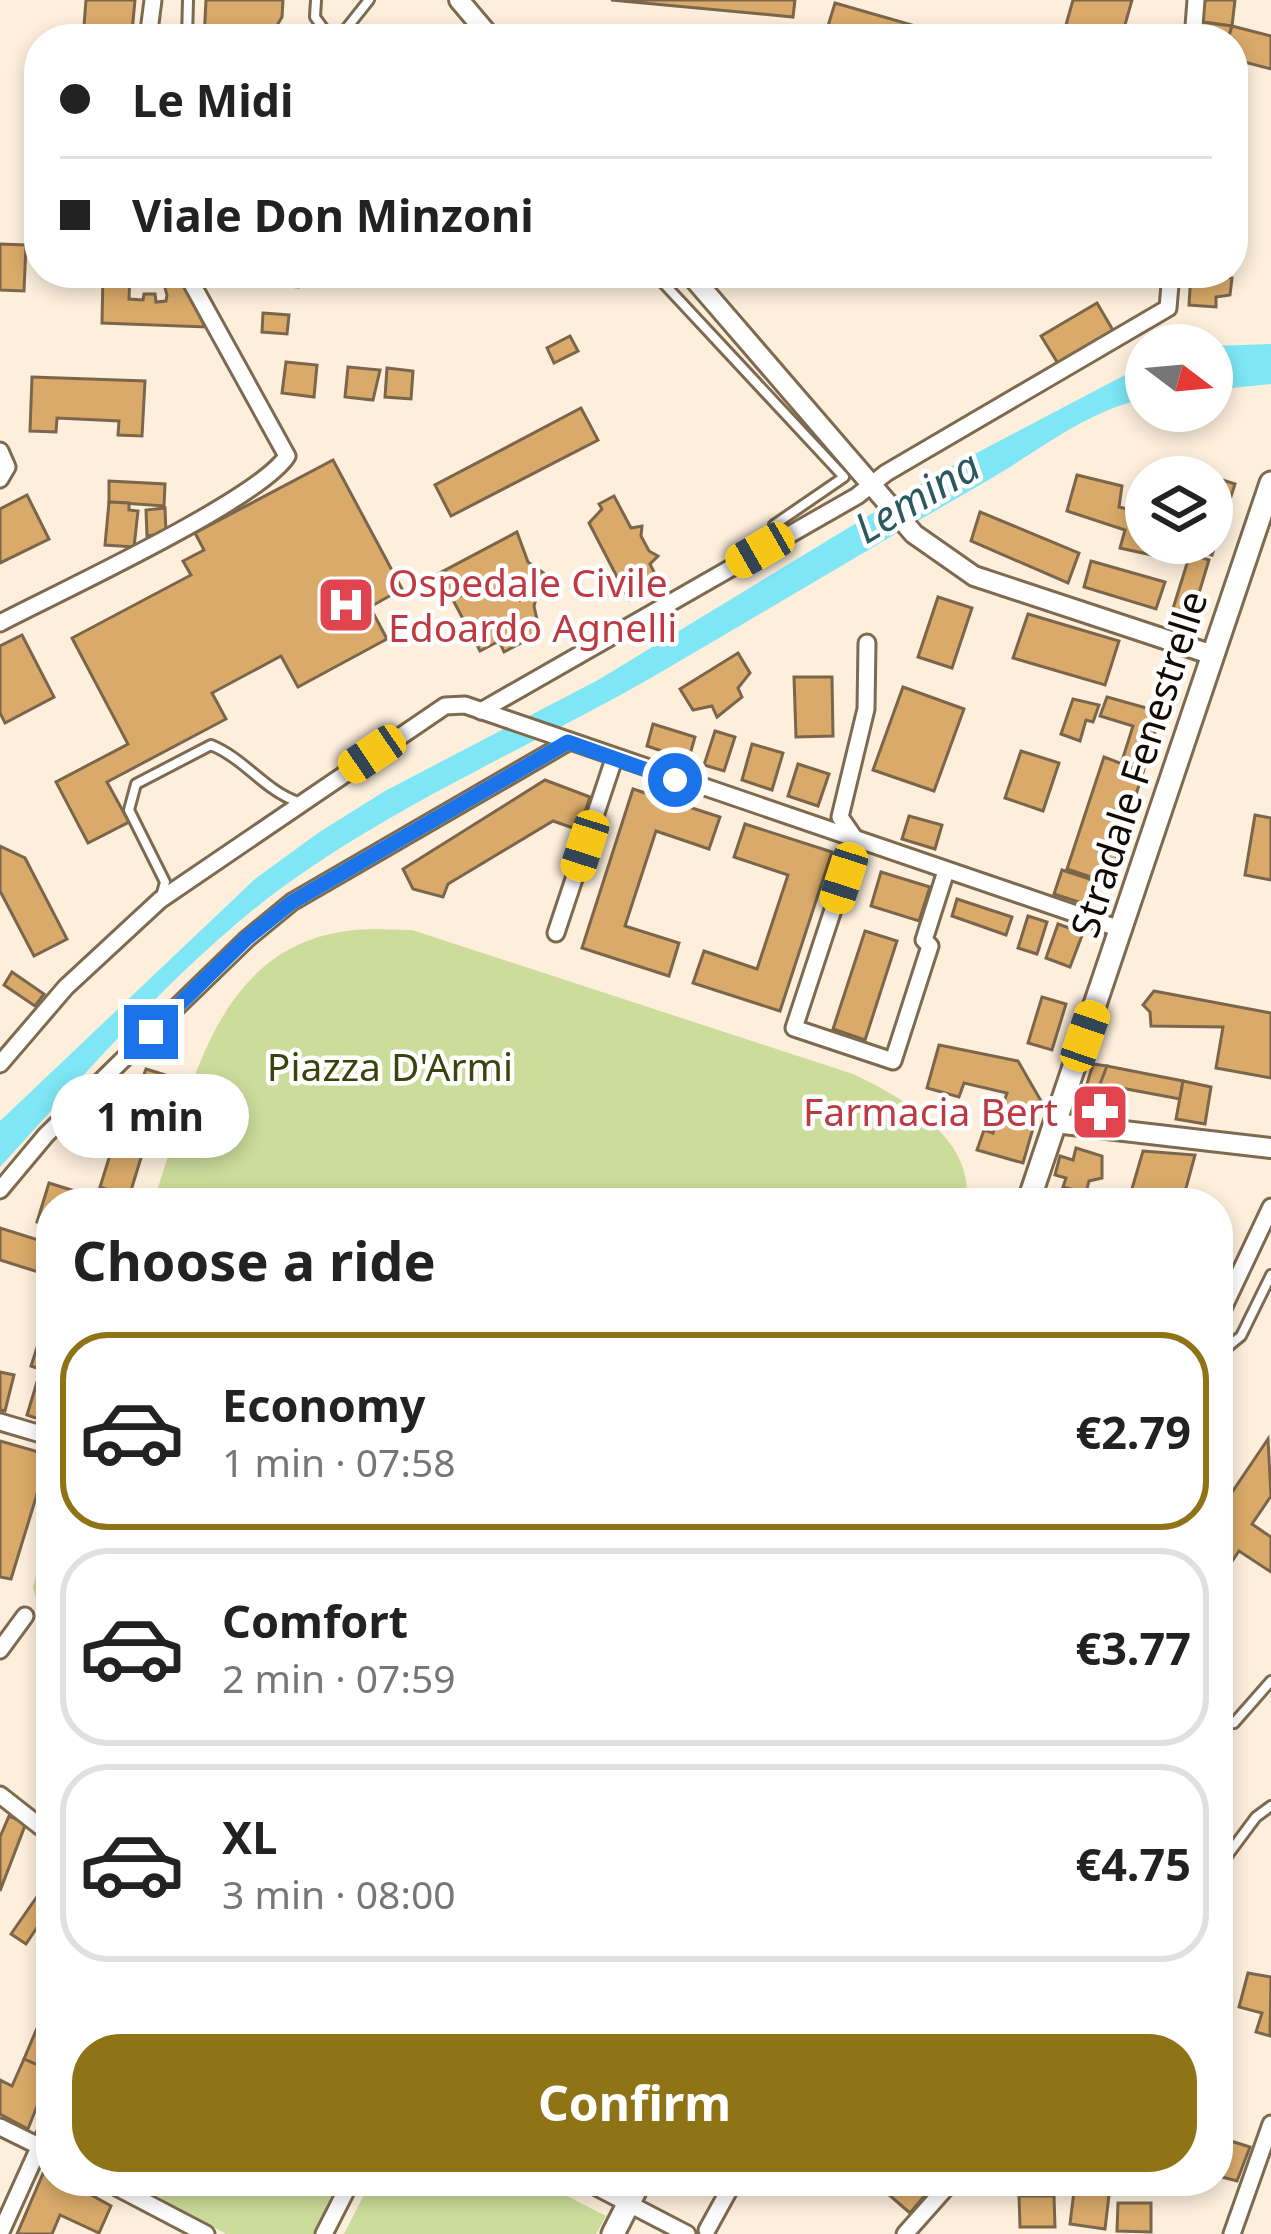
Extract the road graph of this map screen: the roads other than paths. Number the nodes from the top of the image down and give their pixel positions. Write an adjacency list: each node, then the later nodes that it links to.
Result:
1 (369, 0): 3 (lane)
2 (459, 0): 4 (street)
3 (347, 24)
4 (479, 24)
5 (194, 288): 14 (street)
6 (668, 288): 13 (lane)
7 (702, 288): 12 (street)
8 (1170, 288): 12 (street)
9 (0, 451): 10 (street)
10 (0, 478)
11 (1271, 483): 16 (main road, Stradale Fenestrelle)
12 (875, 492): 13 (street); 16 (street)
13 (777, 540): 17 (street)
14 (0, 623)
15 (867, 643): 21 (street)
16 (1213, 656): 24 (main road, Stradale Fenestrelle)
17 (481, 711): 18 (street); 20 (street)
18 (568, 742): 19 (street); 30 (street)
19 (614, 759): 21 (street); 25 (street)
20 (299, 802): 23 (street); 23 (lane)
21 (856, 841): 22 (street); 22 (street)
22 (946, 871): 24 (street)
23 (160, 900): 26 (street)
24 (1123, 930): 27 (main road, Stradale Fenestrelle)
25 (556, 932)
26 (0, 1064)
27 (1055, 1123): 28 (street); 29 (main road, Stradale Fenestrelle)
28 (1271, 1148)
29 (1033, 1188)
30 (0, 1190)
31 (1271, 1207): 33 (street)
32 (1271, 1275): 34 (lane)
33 (1233, 1287)
34 (1233, 1343)
35 (0, 1422): 36 (street)
36 (36, 1433)
37 (25, 1616): 38 (street)
38 (0, 1650)
39 (1271, 1681): 40 (lane)
40 (1234, 1724)
41 (0, 1796): 43 (street)
42 (1271, 1806): 44 (lane)
43 (36, 1824)
44 (1233, 1848)
45 (1271, 2124): 62 (street)
46 (0, 2127): 47 (street)
47 (36, 2145)
48 (36, 2167): 57 (street)
49 (134, 2196): 58 (street)
50 (344, 2196): 59 (street)
51 (614, 2196): 55 (street)
52 (632, 2196): 55 (main road)
53 (724, 2196): 56 (street)
54 (938, 2196): 61 (street)
55 (628, 2203): 56 (street); 60 (main road)
56 (700, 2233)
57 (0, 2234)
58 (206, 2234)
59 (324, 2234)
60 (613, 2234)
61 (904, 2234)
62 (1232, 2234)

